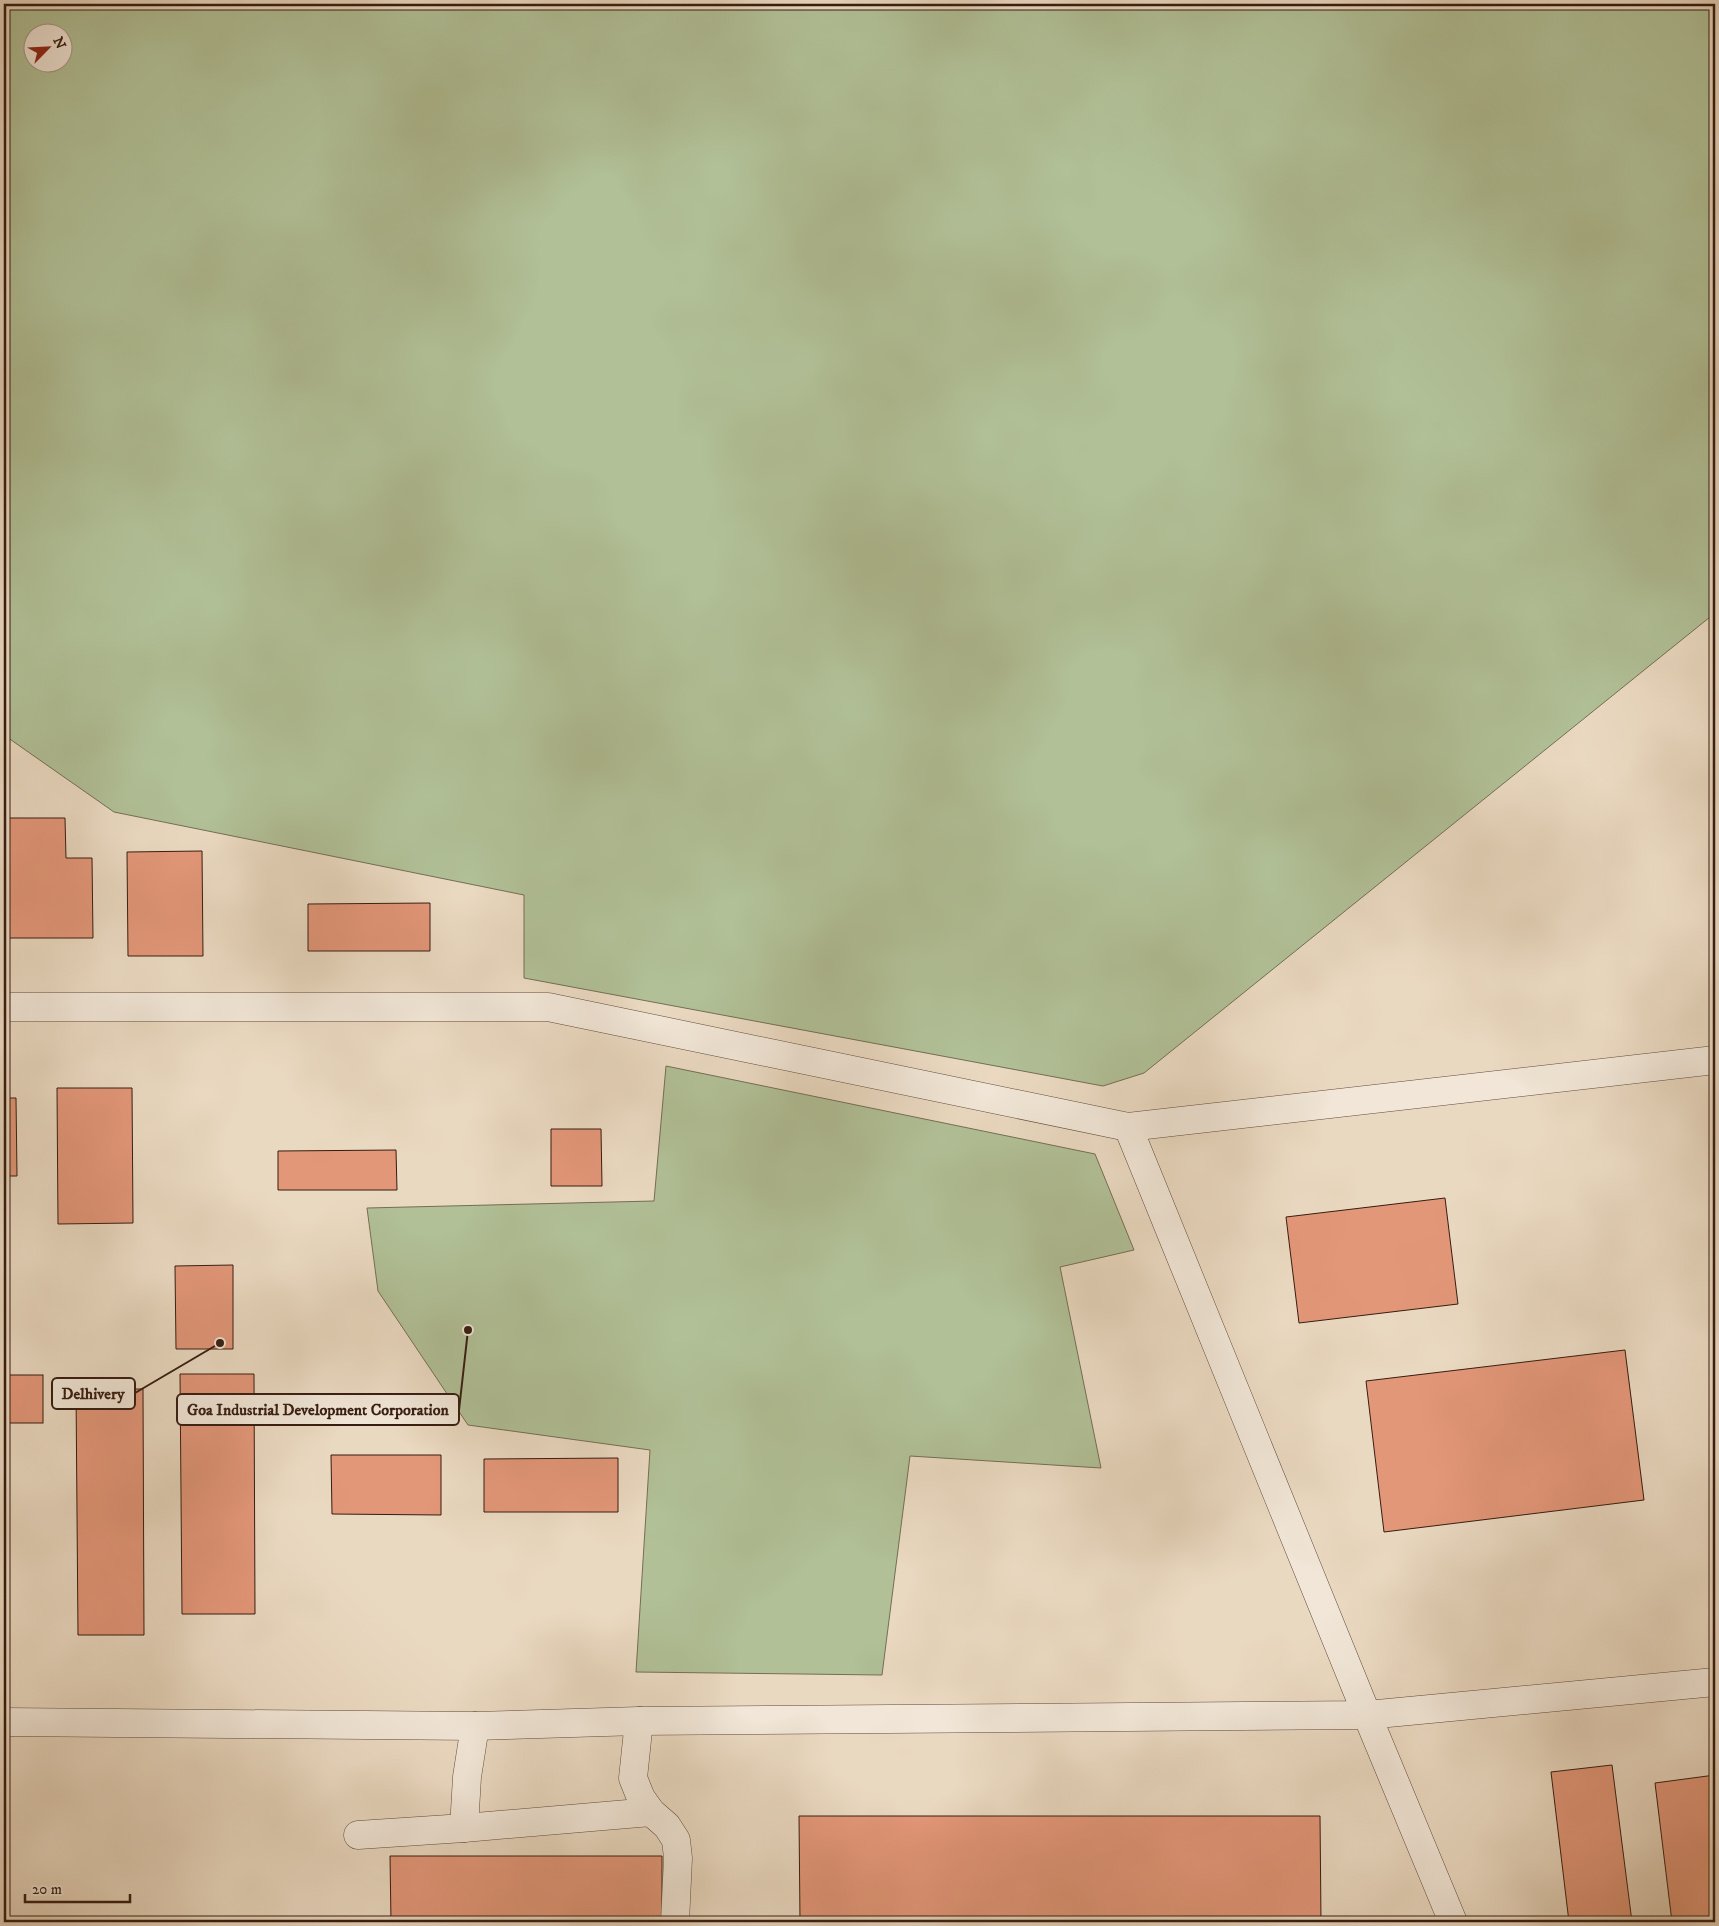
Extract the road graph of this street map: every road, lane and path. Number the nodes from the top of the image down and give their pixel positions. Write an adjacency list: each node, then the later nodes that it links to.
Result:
1 (4, 1007): 3 (street)
2 (1715, 1060): 3 (street)
3 (1128, 1127): 5 (street)
4 (1715, 1682): 5 (street)
5 (1367, 1715): 6 (street); 13 (street)
6 (639, 1720): 8 (street); 9 (street)
7 (4, 1722): 8 (street)
8 (475, 1726): 10 (street)
9 (651, 1812): 10 (street); 12 (street)
10 (464, 1828): 11 (street)
11 (358, 1835)
12 (675, 1922)
13 (1454, 1922)

